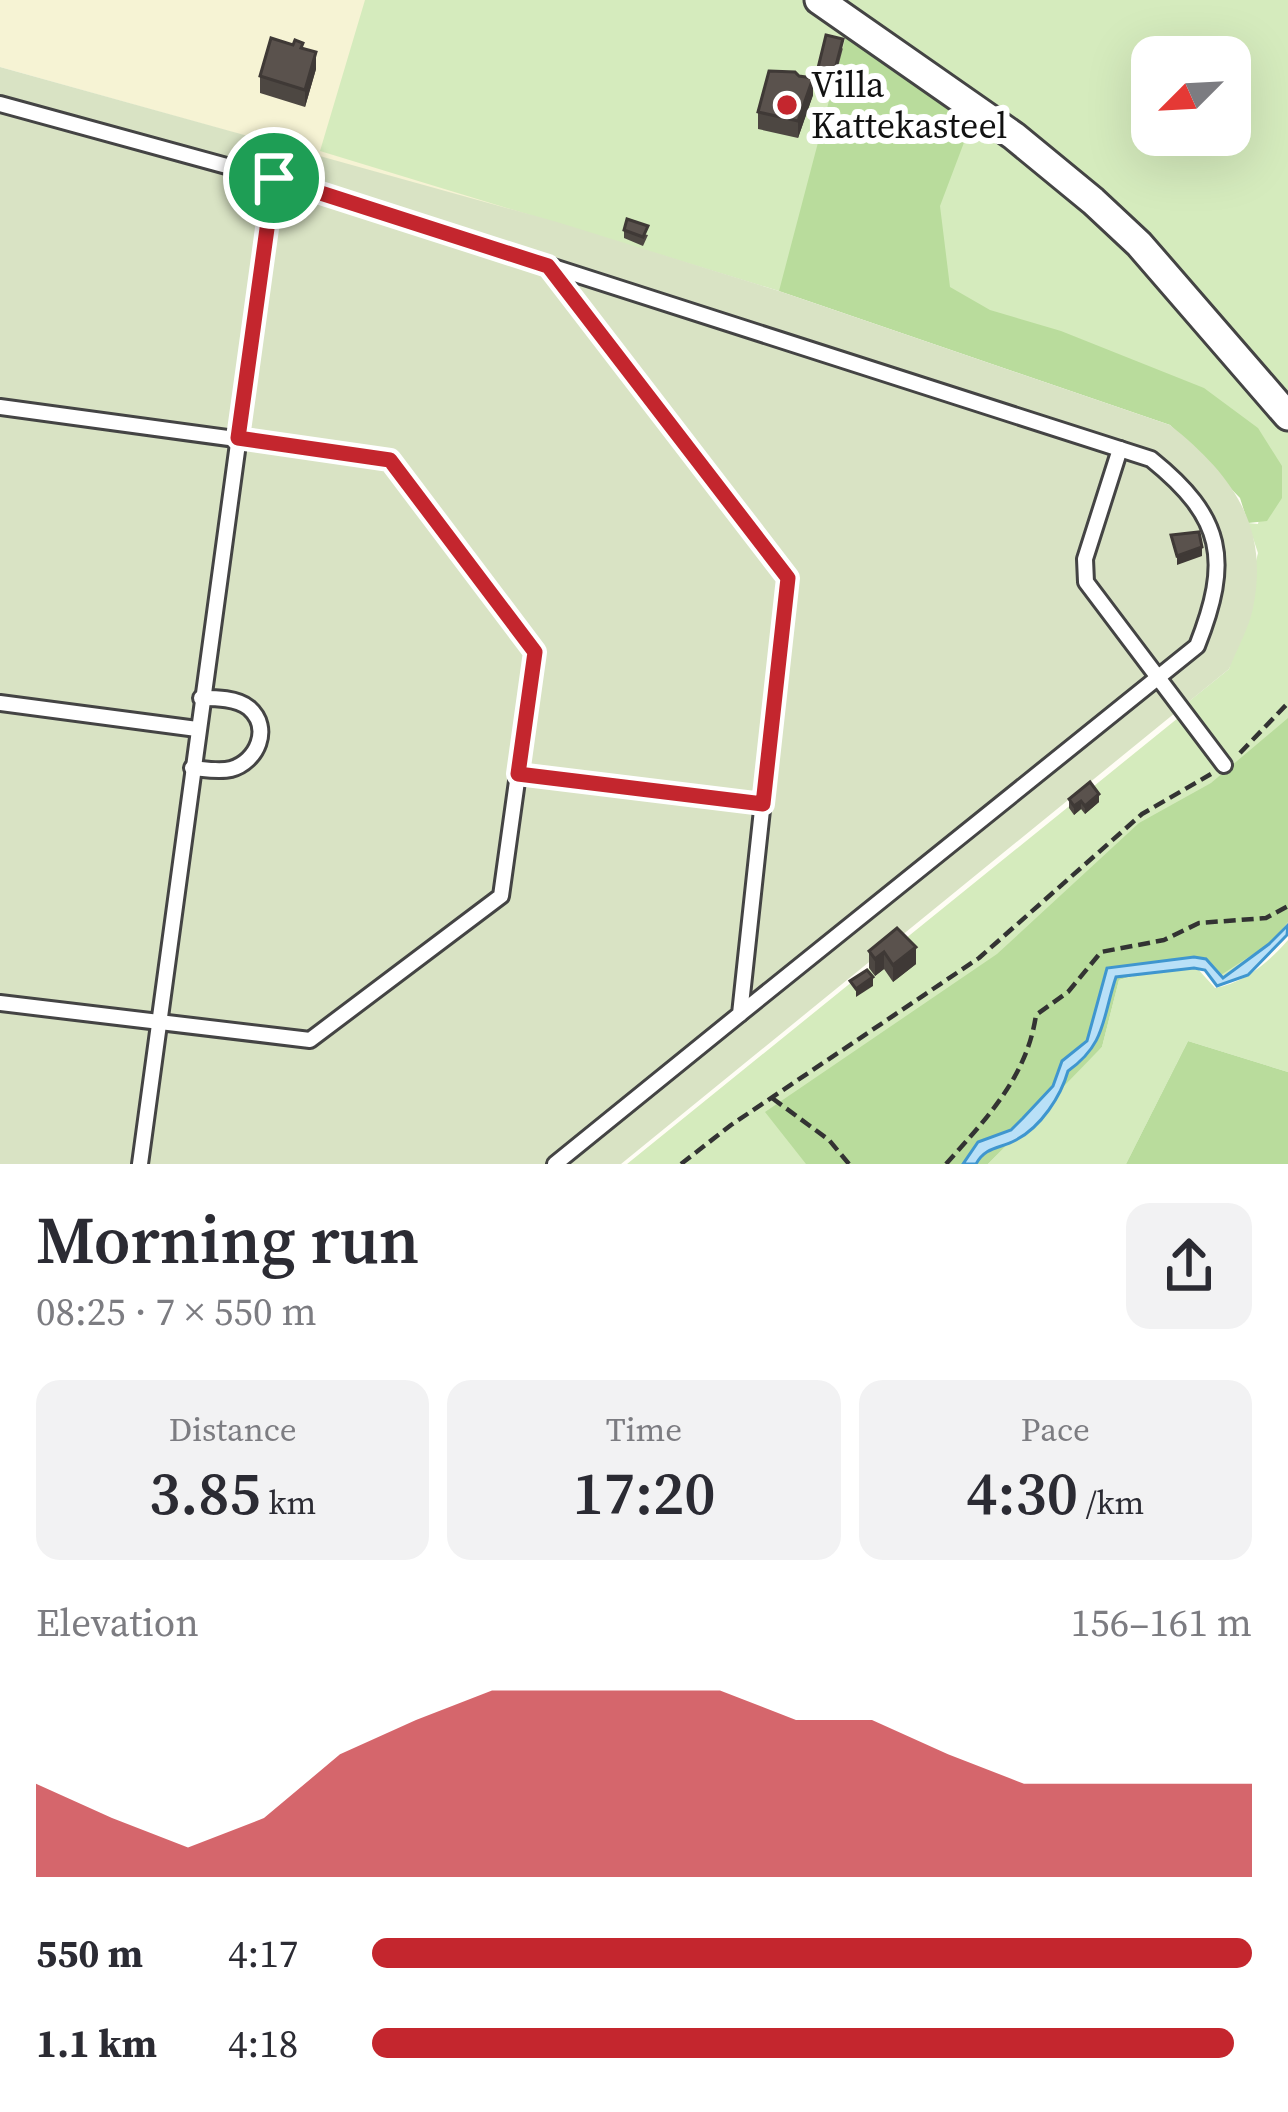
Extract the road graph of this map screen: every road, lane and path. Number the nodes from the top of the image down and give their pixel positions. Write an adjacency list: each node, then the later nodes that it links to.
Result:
1 (819, 0): 6 (street)
2 (0, 104): 3 (lane)
3 (274, 178): 4 (lane); 7 (lane)
4 (548, 266): 8 (lane); 17 (lane)
5 (0, 406): 7 (lane)
6 (1288, 416)
7 (238, 438): 10 (lane); 16 (lane)
8 (1120, 448): 9 (lane); 9 (lane)
9 (1161, 679): 14 (lane); 20 (lane)
10 (201, 698): 13 (lane); 15 (lane)
11 (0, 703): 13 (lane)
12 (1288, 703): 14 (path)
13 (197, 729): 15 (lane)
14 (1224, 765): 22 (path)
15 (192, 769): 21 (lane)
16 (518, 774): 17 (lane); 21 (lane)
17 (763, 804): 20 (lane)
18 (1288, 906): 27 (path)
19 (0, 1003): 21 (lane)
20 (740, 1014): 24 (lane)
21 (158, 1024): 23 (lane)
22 (772, 1098): 25 (path); 26 (path)
23 (140, 1164)
24 (555, 1164)
25 (681, 1164)
26 (849, 1164)
27 (946, 1164)

